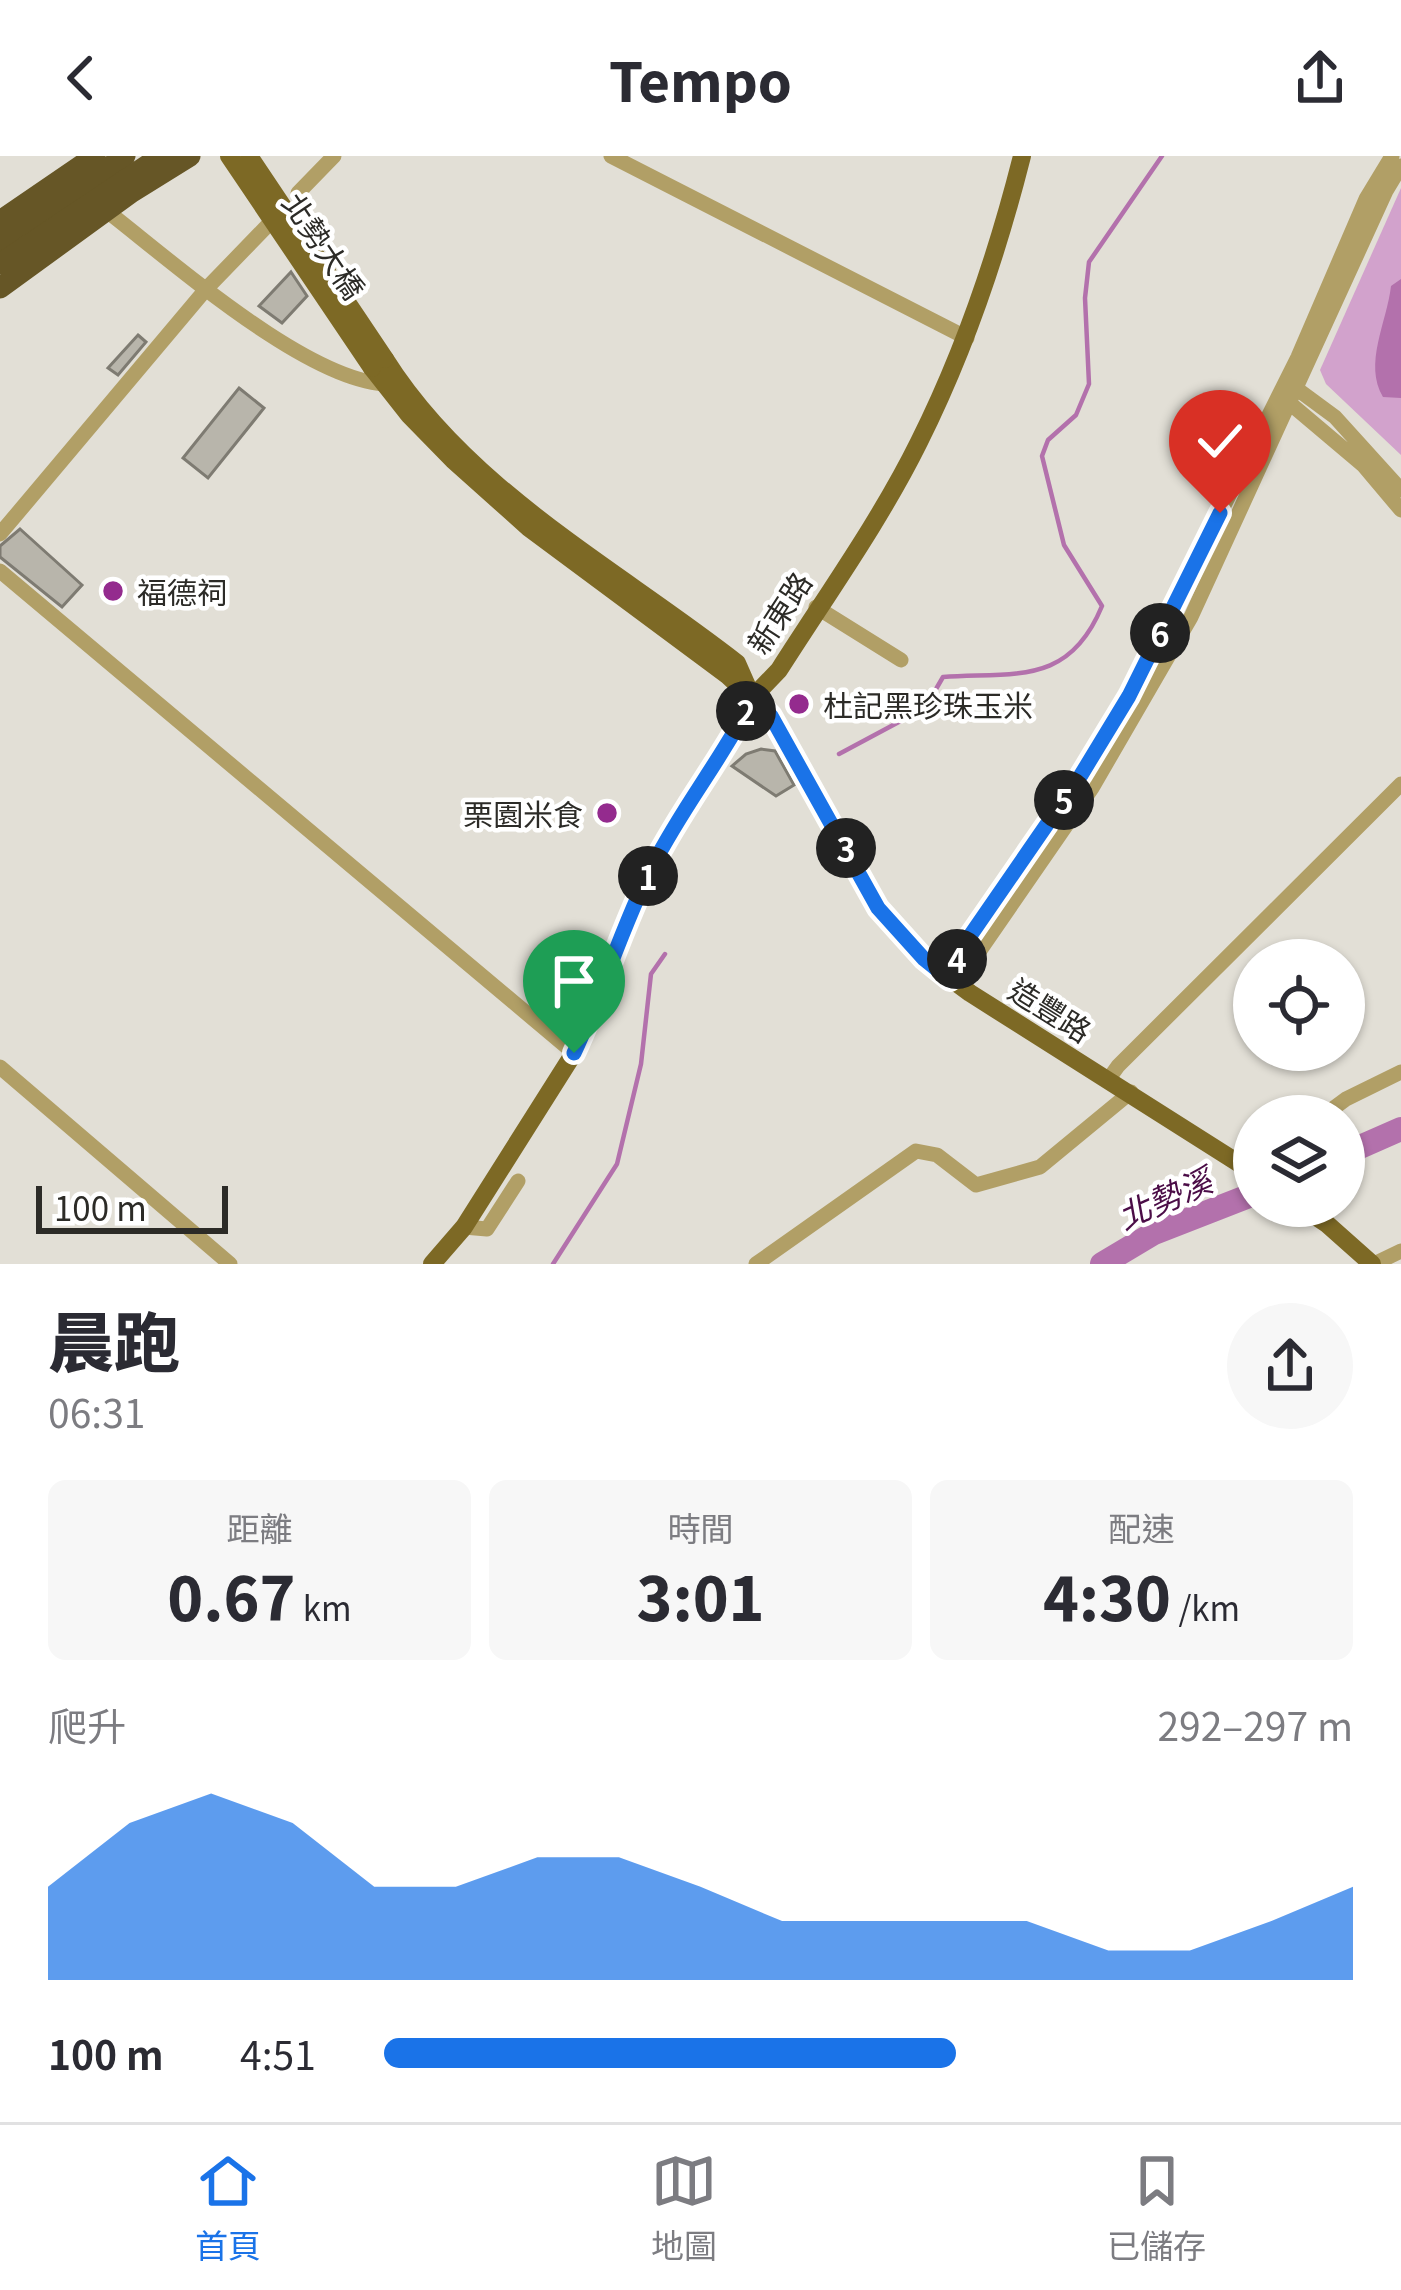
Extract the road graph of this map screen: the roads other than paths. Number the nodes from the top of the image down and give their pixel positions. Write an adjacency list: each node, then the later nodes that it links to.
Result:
1 (95, 156): 15 (highway)
2 (125, 156): 17 (highway)
3 (146, 156): 14 (street)
4 (161, 156): 19 (highway, bridge)
5 (190, 156): 20 (highway, bridge)
6 (229, 156): 23 (main road, 北勢大橋, bridge)
7 (249, 156): 23 (main road, 北勢大橋, bridge)
8 (334, 156): 13 (street)
9 (611, 156): 22 (street)
10 (1022, 156): 22 (main road, 新東路)
11 (1392, 156): 25 (street)
12 (1401, 166): 25 (street)
13 (298, 194)
14 (87, 195): 18 (street); 21 (street)
15 (0, 221)
16 (267, 226): 21 (street)
17 (0, 243)
18 (0, 254)
19 (0, 264)
20 (0, 288)
21 (207, 288): 24 (street); 28 (street)
22 (967, 338): 31 (main road, 新東路)
23 (379, 363): 24 (main road, 造豐路)
24 (392, 384): 34 (main road, 造豐路)
25 (1289, 396): 26 (street); 27 (street); 30 (street); 32 (street)
26 (1401, 490)
27 (1401, 510)
28 (0, 534)
29 (0, 571): 37 (street)
30 (1174, 606): 32 (street); 36 (street)
31 (816, 607): 33 (street); 34 (main road, 新東路)
32 (1197, 622): 36 (street)
33 (901, 660)
34 (753, 698): 36 (main road, 造豐路); 37 (main road, 新東路)
35 (1401, 784): 40 (street)
36 (950, 980): 40 (main road, 造豐路)
37 (574, 1053): 45 (main road, 新東路)
38 (0, 1067): 48 (street)
39 (1401, 1072): 42 (street)
40 (1108, 1080): 41 (main road, 造豐路)
41 (1131, 1092): 43 (main road, 造豐路); 50 (street)
42 (1354, 1095)
43 (1233, 1157)
44 (518, 1180): 45 (street)
45 (464, 1227): 49 (main road, 新東路)
46 (1326, 1227): 51 (main road)
47 (1401, 1251): 51 (street)
48 (230, 1264)
49 (432, 1264)
50 (756, 1264)
51 (1373, 1264)

